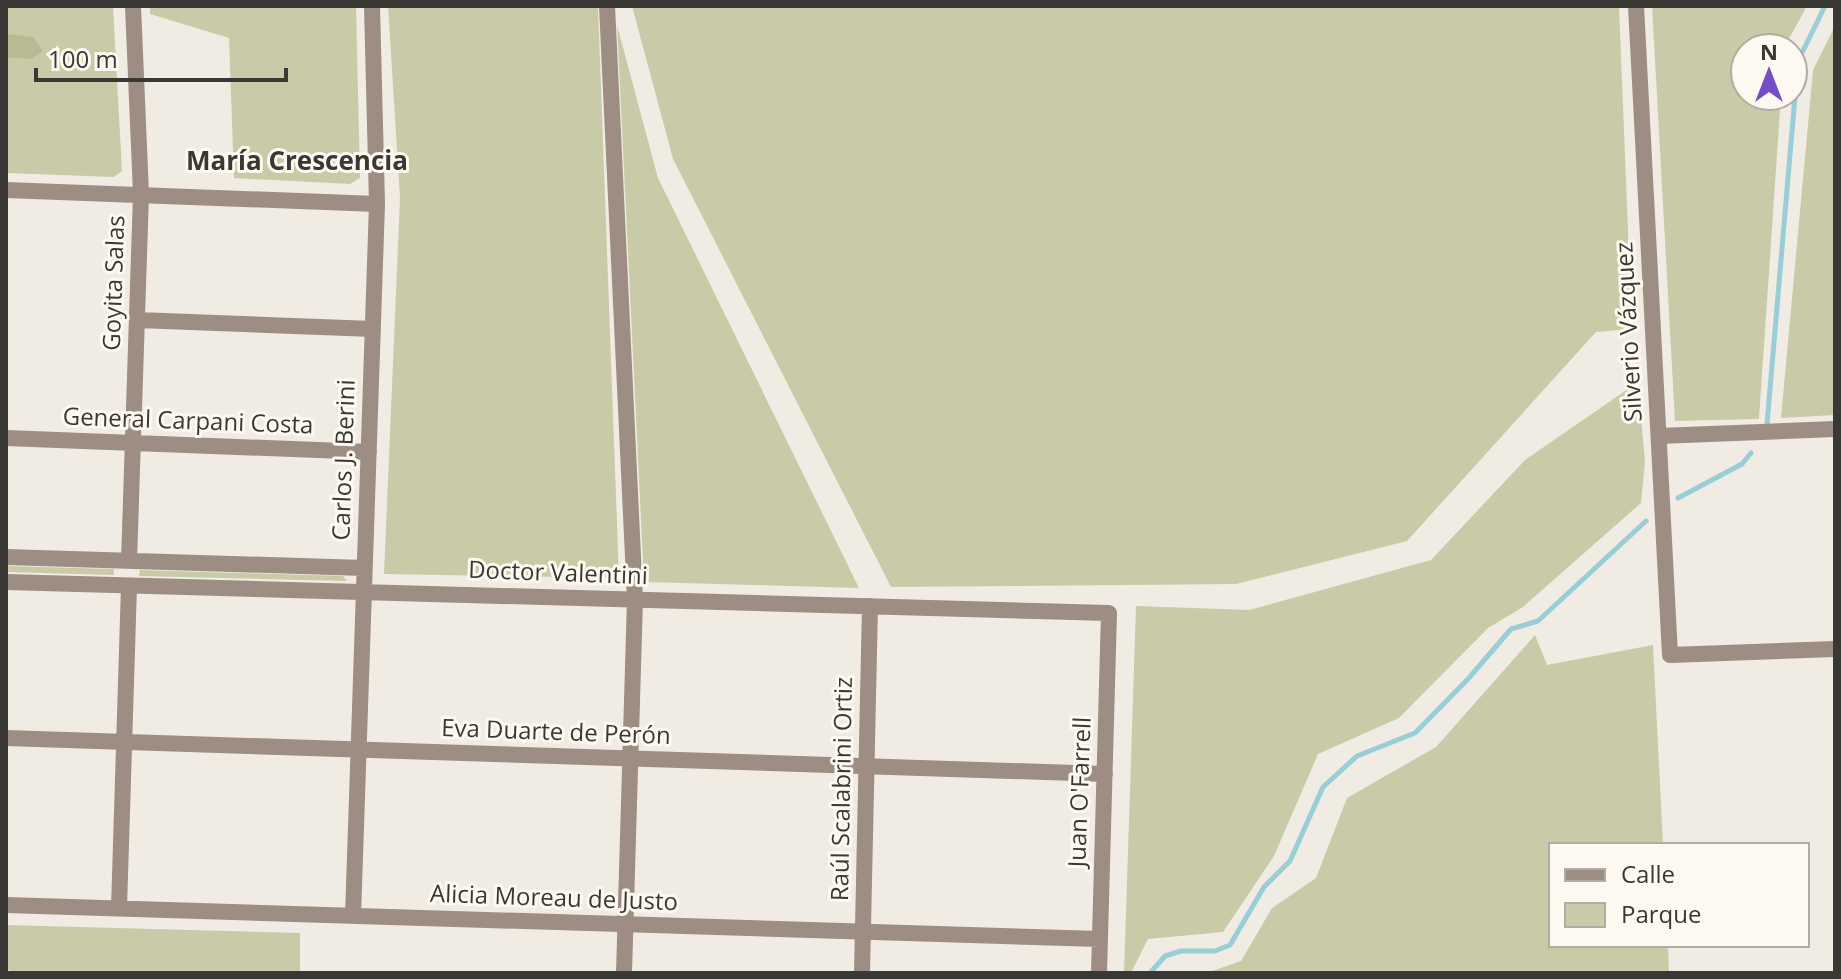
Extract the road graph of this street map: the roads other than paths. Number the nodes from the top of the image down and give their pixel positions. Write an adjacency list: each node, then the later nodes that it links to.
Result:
1 (133, 6): 6 (street, Goyita Salas)
2 (372, 6): 7 (street, Carlos J. Berini)
3 (607, 6): 21 (street)
4 (1636, 6): 11 (street, Silverio Vázquez)
5 (6, 190): 6 (street)
6 (141, 194): 7 (street); 8 (street, Goyita Salas)
7 (377, 204): 9 (street, Carlos J. Berini)
8 (138, 320): 9 (street); 13 (street, Goyita Salas)
9 (373, 329): 14 (street, Carlos J. Berini)
10 (1835, 429): 11 (street)
11 (1659, 436): 24 (street, Silverio Vázquez)
12 (6, 438): 13 (street, General Carpani Costa)
13 (134, 443): 14 (street, General Carpani Costa); 16 (street, Goyita Salas)
14 (369, 452): 17 (street, Carlos J. Berini)
15 (6, 557): 16 (street)
16 (129, 561): 17 (street)
17 (364, 568): 20 (street, Carlos J. Berini)
18 (6, 582): 19 (street, Doctor Valentini)
19 (129, 586): 20 (street, Doctor Valentini); 26 (street)
20 (363, 591): 21 (street, Doctor Valentini); 27 (street, Carlos J. Berini)
21 (635, 599): 22 (street, Doctor Valentini); 28 (street)
22 (870, 606): 23 (street, Doctor Valentini); 29 (street, Raúl Scalabrini Ortiz)
23 (1109, 613): 30 (street, Juan O'Farrell)
24 (1835, 649)
25 (6, 738): 26 (street, Eva Duarte de Perón)
26 (123, 743): 27 (street, Eva Duarte de Perón); 32 (street)
27 (359, 751): 28 (street, Eva Duarte de Perón); 33 (street, Carlos J. Berini)
28 (629, 758): 29 (street, Eva Duarte de Perón); 34 (street)
29 (866, 766): 30 (street, Eva Duarte de Perón); 35 (street, Raúl Scalabrini Ortiz)
30 (1105, 774): 36 (street, Juan O'Farrell)
31 (6, 905): 32 (street, Alicia Moreau de Justo)
32 (119, 908): 33 (street, Alicia Moreau de Justo)
33 (353, 916): 34 (street, Alicia Moreau de Justo)
34 (625, 924): 35 (street, Alicia Moreau de Justo); 37 (street)
35 (863, 930): 36 (street, Alicia Moreau de Justo); 38 (street, Raúl Scalabrini Ortiz)
36 (1100, 939): 39 (street, Juan O'Farrell)
37 (624, 973)
38 (862, 973)
39 (1099, 973)

